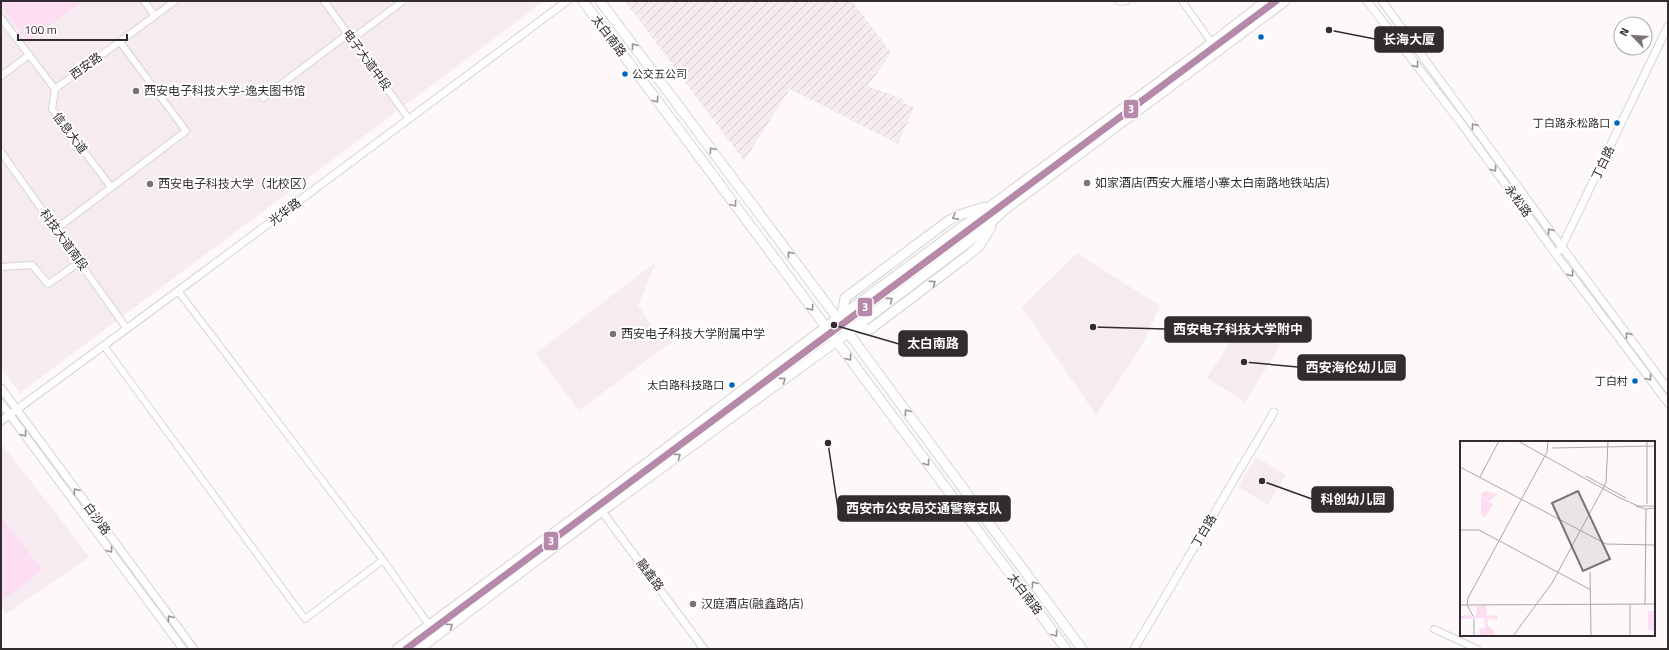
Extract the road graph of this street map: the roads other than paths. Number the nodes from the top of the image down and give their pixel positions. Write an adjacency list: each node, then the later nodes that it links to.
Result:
1 (144, 1): 15 (street)
2 (175, 1): 15 (street, 西安路)
3 (324, 1): 18 (street, 电子大道中段)
4 (403, 1): 18 (street)
5 (567, 1): 25 (street, 光华路)
6 (583, 1): 36 (main road, 太白南路, one-way to 36)
7 (600, 1): 35 (main road, 太白南路, one-way to 7)
8 (1118, 1): 9 (street)
9 (1127, 1)
10 (1182, 1): 20 (street)
11 (1266, 1): 20 (main road)
12 (1285, 1): 38 (main road, one-way to 12)
13 (1367, 1): 31 (street, 永松路, one-way to 31)
14 (1382, 1): 30 (street, 永松路, one-way to 14)
15 (155, 16): 19 (street, 西安路)
16 (1, 18): 21 (street)
17 (1667, 29): 30 (street, 丁白路)
18 (350, 37): 24 (street); 25 (street, 电子大道中段)
19 (120, 42): 23 (street, 西安路); 27 (street)
20 (1212, 43): 28 (main road)
21 (29, 55): 22 (street); 23 (street)
22 (1, 76)
23 (54, 89): 27 (street, 信息大道)
24 (263, 98)
25 (409, 119): 34 (street, 光华路)
26 (1, 152): 29 (street, 科技大道南段)
27 (110, 187): 29 (street)
28 (992, 205): 35 (main road); 35 (main road, one-way to 35)
29 (56, 229): 32 (street, 科技大道南段)
30 (1562, 247): 31 (street, 丁白路); 42 (street, 永松路, one-way to 30)
31 (1557, 256): 43 (street, 永松路, one-way to 43)
32 (80, 262): 33 (street); 37 (street, 科技大道南段)
33 (1, 267)
34 (178, 291): 37 (street, 光华路); 51 (street)
35 (840, 317): 36 (main road); 38 (main road, 太白南路)
36 (826, 328): 39 (main road, 太白南路); 49 (main road)
37 (127, 329): 40 (street, 光华路)
38 (851, 329): 39 (main road); 60 (main road, 太白南路, one-way to 38)
39 (836, 341): 50 (main road, one-way to 39); 59 (main road, 太白南路, one-way to 59)
40 (104, 346): 45 (street, 光华路); 51 (street)
41 (1, 388): 45 (street, 白沙路)
42 (1668, 389)
43 (1668, 402)
44 (1, 403): 47 (street, 白沙路)
45 (16, 410): 47 (street, 光华路); 55 (street, 白沙路, one-way to 45)
46 (1274, 412): 61 (street, 丁白路)
47 (10, 414): 48 (street, 光华路); 54 (street, 白沙路, one-way to 54)
48 (1, 421)
49 (595, 502): 50 (street, 融鑫路); 52 (main road)
50 (602, 511): 57 (main road, one-way to 50); 58 (street, 融鑫路)
51 (383, 560): 52 (street)
52 (429, 624): 56 (main road)
53 (1434, 629): 62 (street)
54 (183, 649)
55 (194, 649)
56 (396, 649)
57 (419, 649)
58 (704, 649)
59 (1066, 649)
60 (1082, 649)
61 (1134, 649)
62 (1477, 649)

